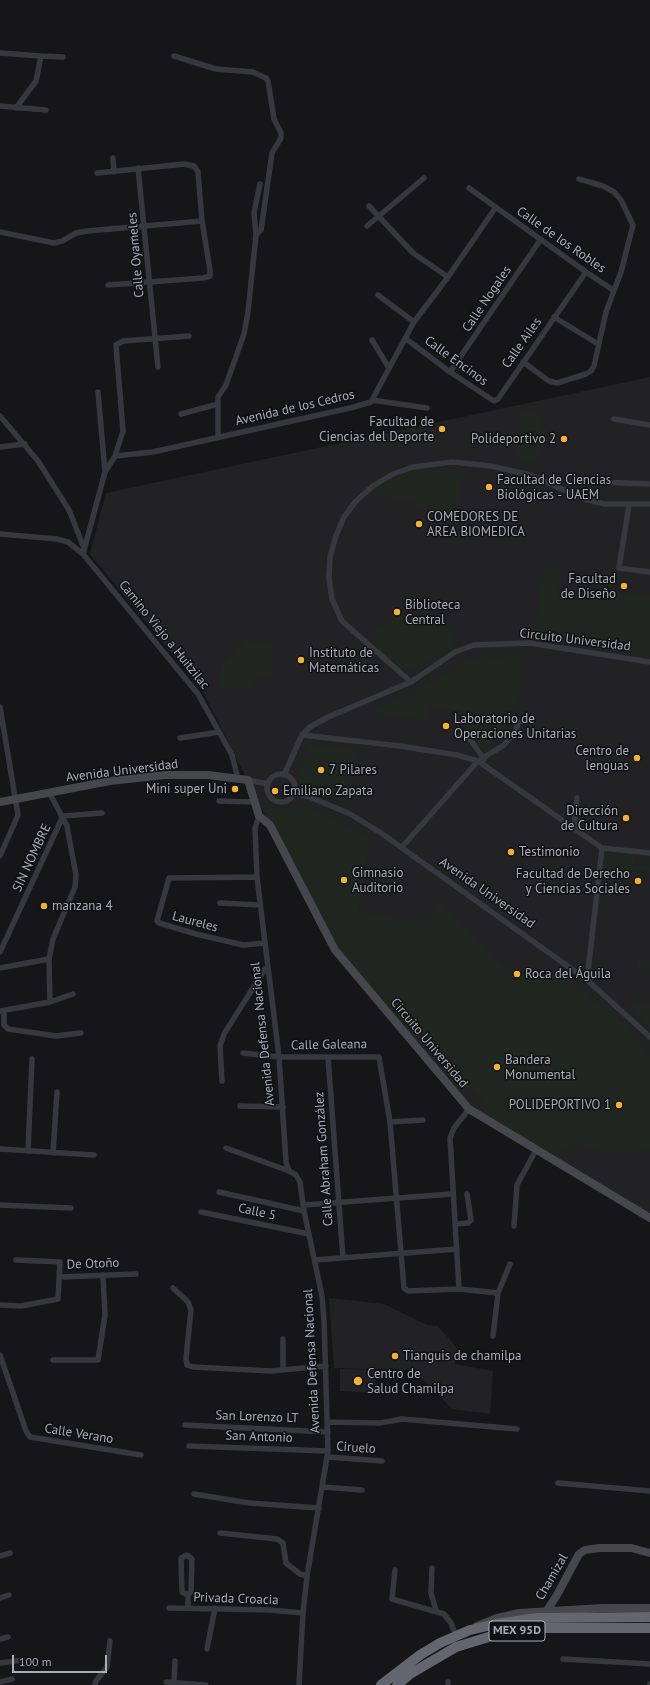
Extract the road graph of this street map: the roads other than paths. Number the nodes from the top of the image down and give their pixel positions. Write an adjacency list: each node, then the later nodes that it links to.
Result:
1 (0, 53): 2 (street)
2 (42, 56): 3 (street); 6 (street)
3 (63, 56)
4 (174, 56): 23 (street)
5 (0, 106): 6 (street)
6 (16, 108): 7 (street)
7 (46, 110)
8 (112, 158): 10 (street)
9 (138, 168): 10 (street); 19 (street); 20 (street, Calle Oyameles)
10 (114, 172): 11 (street)
11 (96, 173)
12 (424, 178): 18 (street)
13 (580, 179): 29 (street)
14 (260, 184): 23 (street)
15 (469, 188): 17 (street, Calle de los Robles)
16 (369, 206): 18 (street)
17 (496, 208): 24 (street, Calle de los Robles); 26 (street, Avenida de los Cedros)
18 (379, 216): 21 (street); 26 (street)
19 (202, 221): 20 (street); 27 (street)
20 (144, 225): 22 (street); 27 (street, Calle Oyameles)
21 (367, 226)
22 (0, 232)
23 (256, 235): 45 (street)
24 (541, 239): 25 (street, Calle de los Robles); 41 (street, Calle Nogales)
25 (586, 272): 29 (street, Calle de los Robles); 31 (street, Calle Ailes)
26 (448, 277): 32 (street, Avenida de los Cedros)
27 (149, 282): 28 (street); 35 (street, Calle Oyameles)
28 (108, 285)
29 (613, 290): 37 (street)
30 (378, 295): 32 (street)
31 (554, 317): 37 (street, Calle Ailes); 38 (street, Calle Ailes)
32 (414, 322): 34 (street, Avenida de los Cedros)
33 (189, 336): 35 (street)
34 (405, 338): 40 (street, Avenida de los Cedros); 41 (street, Calle Encinos)
35 (155, 339): 39 (street, Calle Oyameles); 54 (street)
36 (372, 340): 40 (street)
37 (598, 344): 38 (street)
38 (523, 362): 44 (street, Calle Ailes)
39 (158, 367)
40 (389, 368): 43 (street, Avenida de los Cedros)
41 (450, 372): 44 (street, Calle Encinos)
42 (98, 392): 55 (street)
43 (372, 400): 46 (street); 51 (street, Avenida de los Cedros)
44 (494, 401)
45 (218, 404): 47 (street); 51 (street)
46 (427, 408)
47 (181, 414)
48 (0, 416): 52 (street)
49 (614, 419): 50 (street)
50 (650, 425)
51 (218, 437): 54 (street, Avenida de los Cedros)
52 (25, 444): 53 (street); 61 (street)
53 (0, 447)
54 (114, 456): 55 (street)
55 (105, 472): 61 (street)
56 (598, 482): 57 (street)
57 (650, 484)
58 (650, 504): 59 (street)
59 (629, 505): 62 (street); 64 (street)
60 (0, 534): 61 (street)
61 (84, 551): 67 (street, Camino Viejo a Huitzilac)
62 (650, 572)
63 (650, 662): 64 (street, Circuito Universidad)
64 (411, 682): 68 (street, Circuito Universidad)
65 (0, 707): 79 (street)
66 (519, 721): 71 (street)
67 (218, 732): 69 (street); 73 (street, Camino Viejo a Huitzilac)
68 (302, 735): 71 (street); 72 (street, Circuito Universidad)
69 (180, 738)
70 (469, 738): 71 (street)
71 (481, 760): 86 (street); 87 (street)
72 (284, 775): 75 (street); 77 (street)
73 (238, 779): 74 (street, Avenida Universidad); 76 (street, Avenida Universidad)
74 (248, 780): 75 (street); 82 (street)
75 (268, 784): 77 (street)
76 (49, 792): 79 (street, Avenida Universidad); 84 (street, SIN NOMBRE)
77 (294, 793): 87 (street, Avenida Universidad)
78 (577, 798): 86 (street)
79 (14, 800): 81 (street, Avenida Universidad); 90 (street)
80 (219, 801): 82 (street)
81 (0, 802)
82 (254, 802): 85 (street)
83 (102, 813): 84 (street, SIN NOMBRE)
84 (63, 816): 95 (street, SIN NOMBRE); 96 (street, SIN NOMBRE)
85 (259, 816): 91 (street, Avenida Defensa Nacional); 113 (street, Circuito Universidad)
86 (574, 827): 88 (street)
87 (402, 847): 99 (street, Avenida Universidad)
88 (602, 848): 89 (street); 99 (street)
89 (650, 853)
90 (0, 856)
91 (258, 877): 93 (street, Avenida Defensa Nacional); 94 (street, Laureles)
92 (220, 903): 93 (street)
93 (260, 905): 94 (street, Avenida Defensa Nacional)
94 (265, 943): 106 (street, Avenida Defensa Nacional)
95 (0, 952)
96 (49, 959): 97 (street); 101 (street, SIN NOMBRE)
97 (0, 968)
98 (265, 969): 109 (street)
99 (587, 980): 104 (street, Avenida Universidad)
100 (73, 994): 101 (street)
101 (50, 1002): 102 (street)
102 (2, 1011): 103 (street)
103 (81, 1033)
104 (650, 1037)
105 (243, 1053): 106 (street, Calle Galeana)
106 (279, 1057): 107 (street, Calle Galeana); 112 (street, Avenida Defensa Nacional)
107 (328, 1057): 115 (street, Calle Galeana); 127 (street, Calle Abraham González)
108 (32, 1059): 119 (street)
109 (222, 1082)
110 (57, 1092): 120 (street)
111 (240, 1106): 112 (street)
112 (283, 1107): 122 (street, Avenida Defensa Nacional)
113 (469, 1109): 118 (street, Circuito Universidad); 124 (street)
114 (424, 1120): 115 (street)
115 (390, 1122): 126 (street)
116 (226, 1148): 122 (street)
117 (0, 1150): 119 (street)
118 (536, 1150): 132 (street, Circuito Universidad); 134 (street)
119 (28, 1151): 120 (street)
120 (53, 1153): 121 (street)
121 (94, 1154)
122 (289, 1171): 130 (street, Avenida Defensa Nacional)
123 (219, 1192): 130 (street)
124 (452, 1194): 126 (street); 133 (street)
125 (467, 1194): 133 (street)
126 (396, 1198): 127 (street); 137 (street)
127 (338, 1202): 130 (street); 138 (street, Calle Abraham González)
128 (0, 1205): 129 (street)
129 (71, 1208)
130 (304, 1208): 135 (street, Avenida Defensa Nacional)
131 (201, 1212): 135 (street, Calle 5)
132 (650, 1218)
133 (455, 1224): 136 (street)
134 (514, 1226)
135 (309, 1234): 140 (street, Avenida Defensa Nacional)
136 (457, 1249): 137 (street); 146 (street)
137 (401, 1253): 138 (street); 146 (street)
138 (343, 1258): 140 (street)
139 (16, 1260): 144 (street)
140 (315, 1260): 153 (street, Avenida Defensa Nacional)
141 (510, 1264): 147 (street)
142 (136, 1274): 143 (street, De Otoño)
143 (103, 1275): 144 (street, De Otoño); 152 (street)
144 (60, 1277): 148 (street, De Otoño)
145 (173, 1288): 154 (street)
146 (459, 1289): 147 (street)
147 (498, 1293): 149 (street)
148 (0, 1305)
149 (493, 1336)
150 (283, 1339): 154 (street)
151 (0, 1355): 161 (street, Calle Verano)
152 (53, 1360)
153 (326, 1366): 154 (street); 155 (street, Avenida Defensa Nacional)
154 (283, 1370)
155 (328, 1422): 157 (street); 158 (street, Avenida Defensa Nacional)
156 (185, 1425): 158 (street, San Lorenzo LT)
157 (517, 1429)
158 (328, 1432): 160 (street, Avenida Defensa Nacional)
159 (189, 1446): 160 (street, San Antonio)
160 (328, 1454): 162 (street, Ciruelo); 164 (street, Avenida Defensa Nacional)
161 (141, 1455)
162 (382, 1461)
163 (558, 1483): 166 (street)
164 (323, 1487): 165 (street); 168 (street, Avenida Defensa Nacional)
165 (362, 1490)
166 (650, 1490)
167 (194, 1494): 168 (street)
168 (319, 1508): 175 (street, Avenida Defensa Nacional)
169 (220, 1533): 175 (street)
170 (10, 1553): 172 (street)
171 (650, 1553): 184 (street, Chamizal)
172 (0, 1556)
173 (432, 1568): 183 (street)
174 (395, 1570): 183 (street)
175 (307, 1576): 185 (street, Avenida Defensa Nacional)
176 (188, 1595): 176 (street); 180 (street)
177 (9, 1596): 178 (street)
178 (0, 1598)
179 (169, 1608): 180 (street, Privada Croacia)
180 (188, 1608): 181 (street, Privada Croacia)
181 (215, 1608): 185 (street, Privada Croacia); 193 (street)
182 (650, 1608): 184 (street)
183 (436, 1610): 189 (street)
184 (546, 1612): 188 (street)
185 (302, 1613): 205 (street, Avenida Defensa Nacional)
186 (650, 1617): 188 (highway, MEX 95D)
187 (650, 1628): 207 (highway, MEX 95D)
188 (470, 1630): 189 (highway, MEX 95D)
189 (456, 1636): 206 (highway, MEX 95D)
190 (8, 1637): 191 (street)
191 (0, 1639)
192 (110, 1641): 203 (street)
193 (207, 1649)
194 (563, 1659): 198 (street)
195 (23, 1660): 197 (street)
196 (175, 1661): 202 (street)
197 (0, 1663)
198 (650, 1664)
199 (12, 1679): 200 (street)
200 (0, 1682)
201 (166, 1682): 202 (street)
202 (174, 1683): 204 (street)
203 (95, 1685)
204 (206, 1685)
205 (299, 1685)
206 (381, 1685)
207 (397, 1685)

